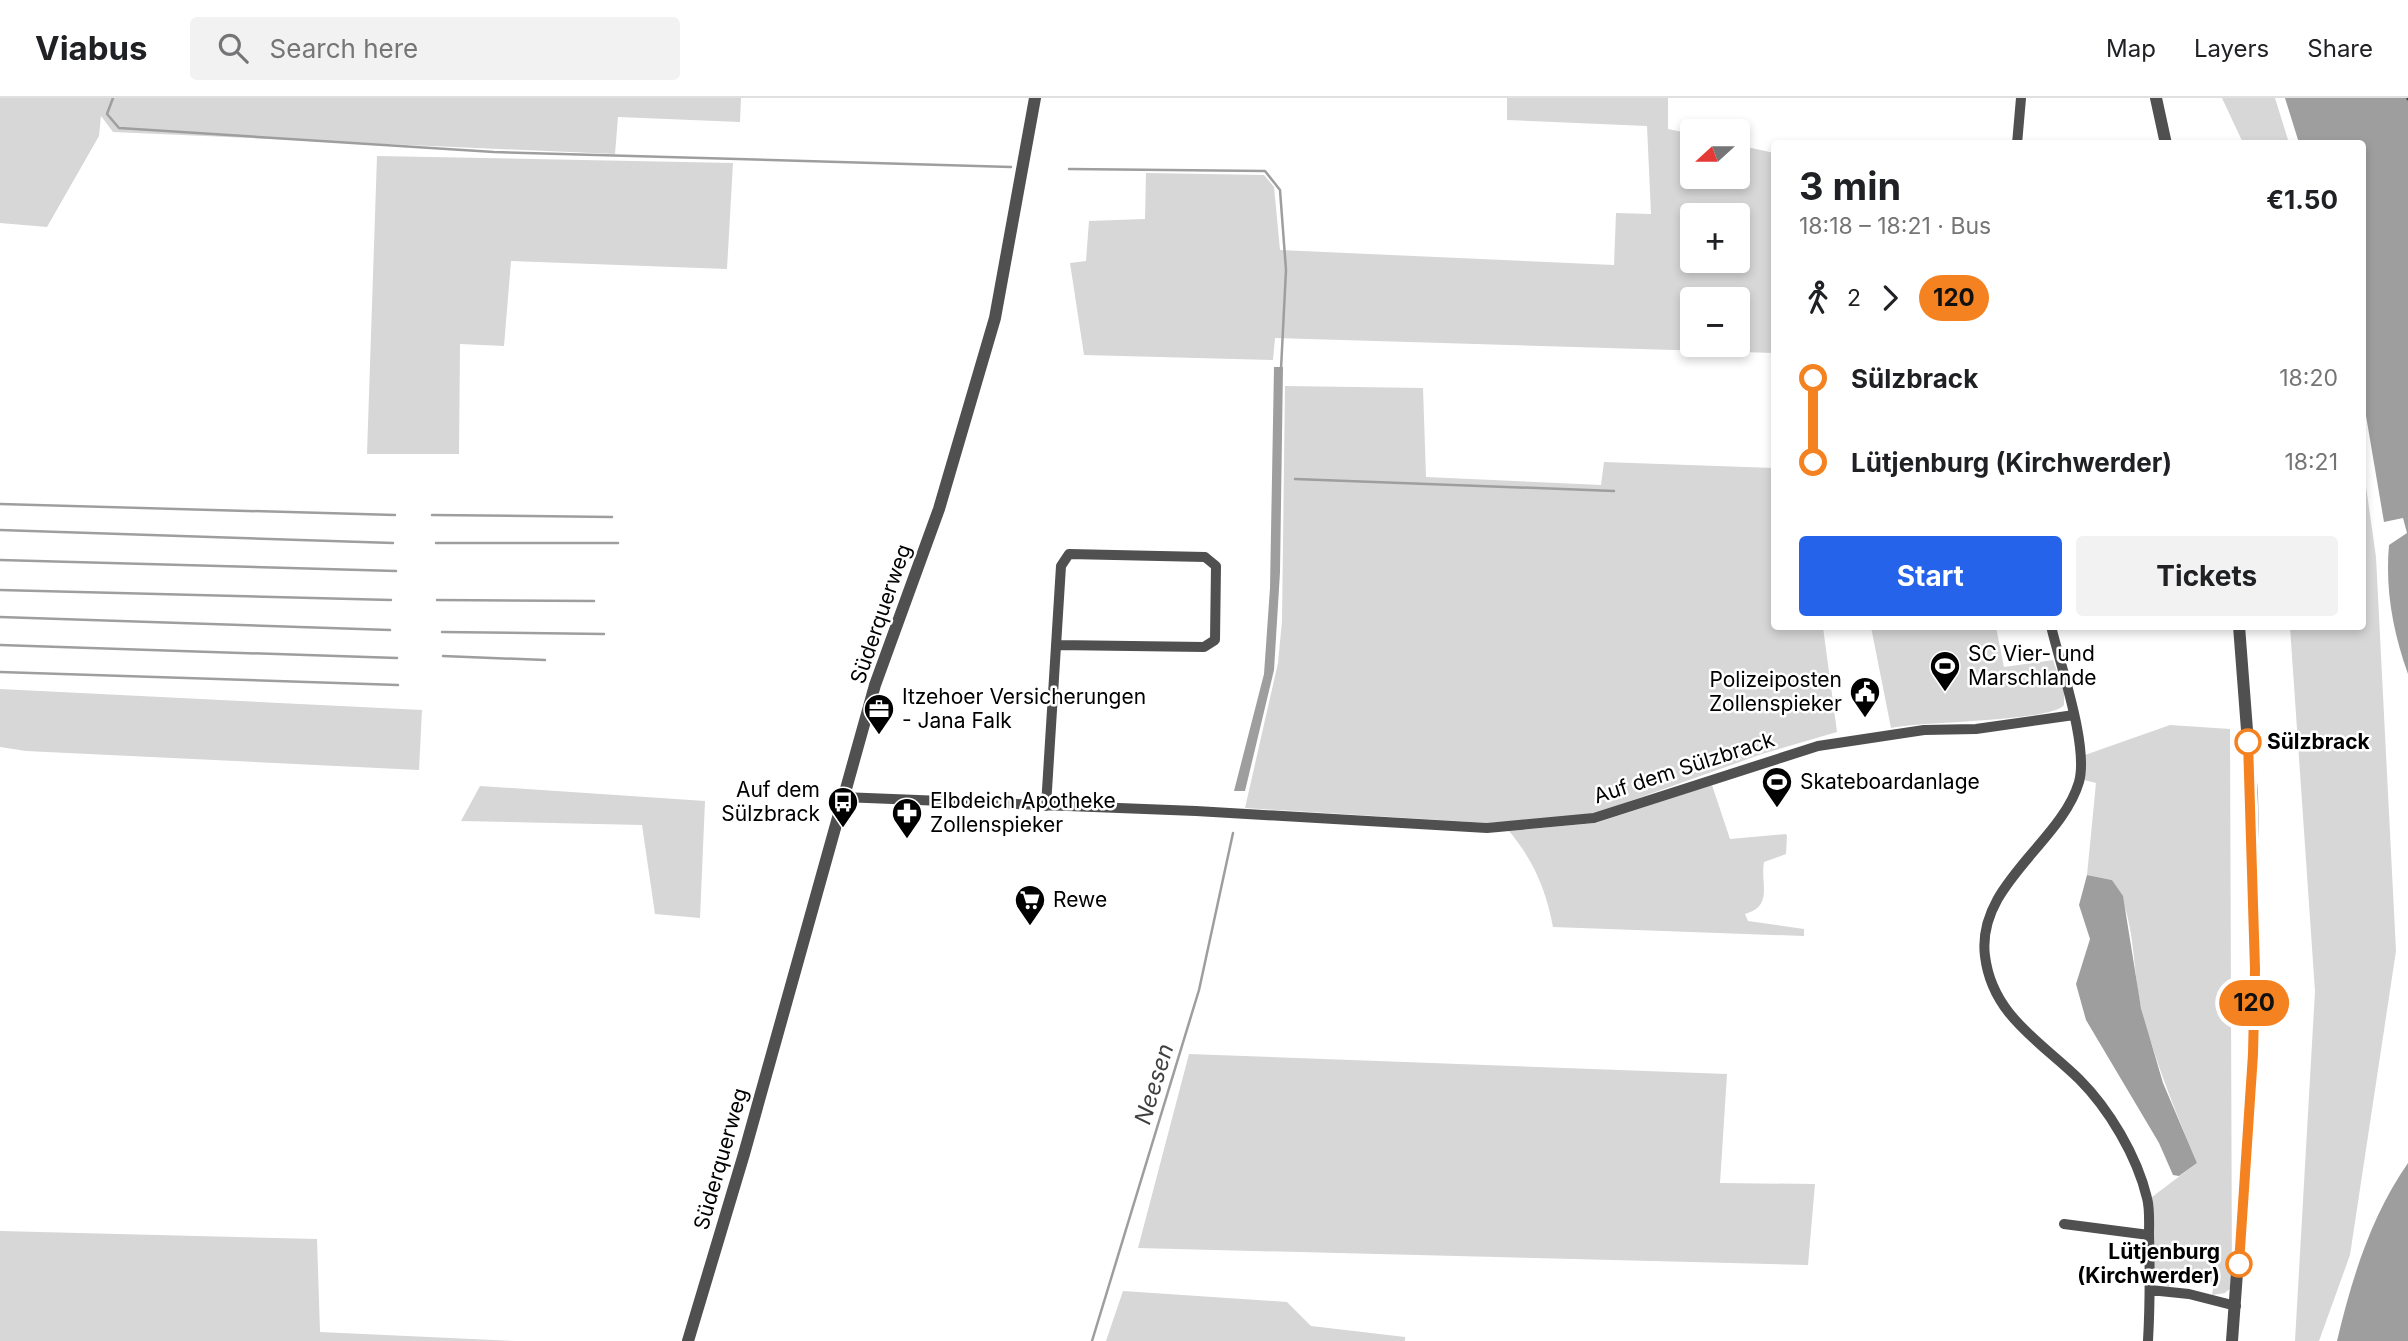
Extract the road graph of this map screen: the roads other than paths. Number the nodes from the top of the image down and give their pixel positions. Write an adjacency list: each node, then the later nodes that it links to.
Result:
1 (1035, 98): 10 (street, Süderquerweg)
2 (2021, 98): 4 (street)
3 (2156, 98): 5 (street)
4 (2017, 140)
5 (2165, 140)
6 (2052, 630): 9 (street)
7 (2239, 630): 15 (street)
8 (1057, 645): 8 (street); 11 (street)
9 (2074, 715): 11 (street, Auf dem Sülzbrack); 13 (street)
10 (842, 797): 11 (street, Auf dem Sülzbrack); 16 (street, Süderquerweg)
11 (1046, 806)
12 (2064, 1224): 13 (street)
13 (2149, 1235): 14 (street)
14 (2150, 1290): 15 (street); 17 (street)
15 (2236, 1306): 18 (street)
16 (688, 1341)
17 (2148, 1341)
18 (2232, 1341)

